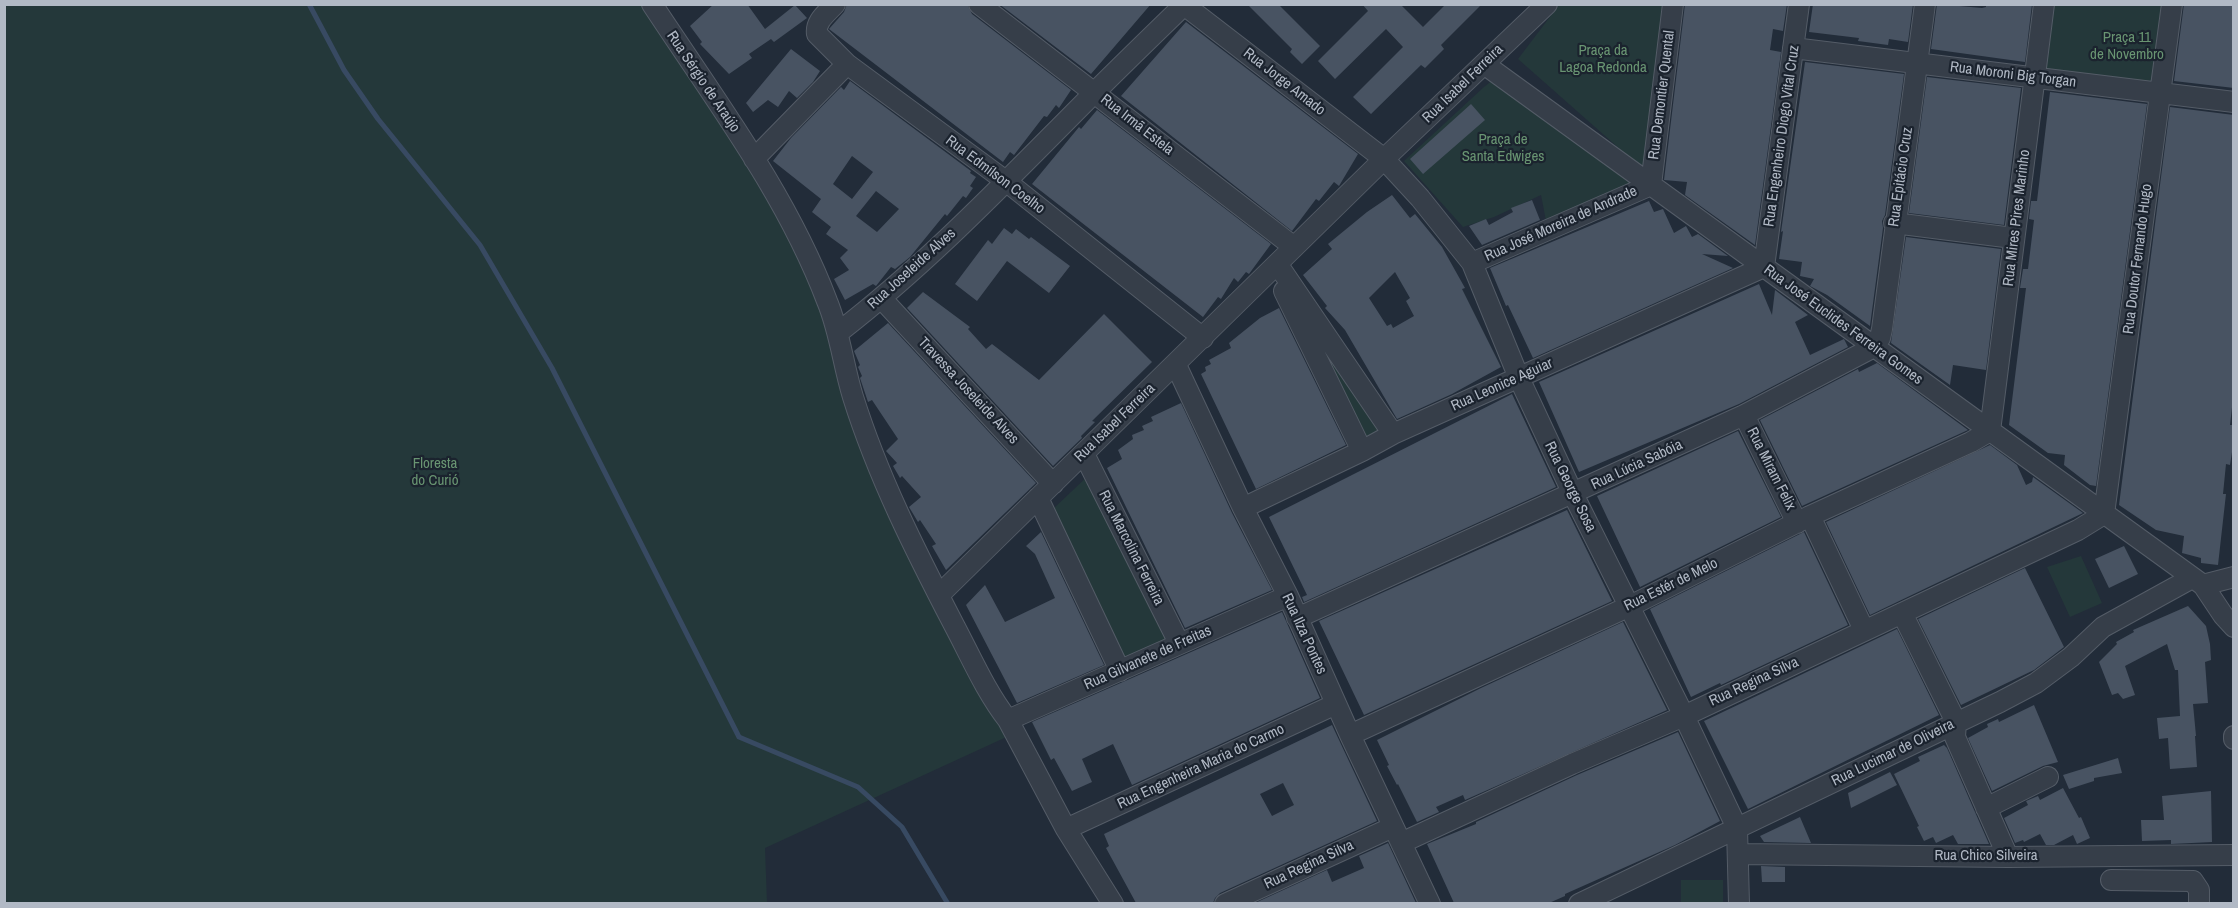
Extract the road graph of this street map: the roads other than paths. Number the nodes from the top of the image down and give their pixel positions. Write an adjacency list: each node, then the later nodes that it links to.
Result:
1 (652, 4): 19 (street, Rua Sérgio de Araújo)
2 (835, 4): 12 (street, Rua Edmílson Coelho)
3 (980, 4): 16 (street, Rua Irmã Estela)
4 (1546, 4): 13 (street, Rua Isabel Ferreira)
5 (1673, 4): 22 (street, Rua Demontier Quental)
6 (1799, 4): 11 (street, Rua Engenheiro Diogo Vital Cruz)
7 (1925, 4): 14 (street, Rua Epitácio Cruz)
8 (2044, 4): 15 (street, Rua Mires Pires Marinho)
9 (2172, 4): 17 (street, Rua Doutor Fernando Hugo)
10 (1184, 5): 16 (street, Rua Joseleide Alves); 20 (street, Rua Jorge Amado)
11 (1793, 48): 14 (street, Rua Moroni Big Torgan); 28 (street, Rua Engenheiro Diogo Vital Cruz)
12 (847, 64): 19 (street); 21 (street, Rua Edmílson Coelho)
13 (1484, 64): 20 (street, Rua Isabel Ferreira); 22 (street, Rua José Euclides Ferreira Gomes)
14 (1917, 64): 15 (street, Rua Moroni Big Torgan); 23 (street, Rua Epitácio Cruz)
15 (2035, 78): 17 (street, Rua Moroni Big Torgan); 24 (street, Rua Mires Pires Marinho)
16 (1094, 92): 21 (street, Rua Joseleide Alves); 25 (street, Rua Irmã Estela)
17 (2159, 93): 18 (street, Rua Moroni Big Torgan); 44 (street, Rua Doutor Fernando Hugo)
18 (2234, 102)
19 (754, 159): 30 (street, Rua Sérgio de Araújo)
20 (1384, 159): 25 (street, Rua Isabel Ferreira); 26 (street, Rua George Sosa)
21 (1007, 182): 29 (street, Rua Joseleide Alves); 31 (street, Rua Edmílson Coelho)
22 (1651, 185): 26 (street, Rua José Moreira de Andrade); 28 (street, Rua José Euclides Ferreira Gomes)
23 (1894, 224): 24 (street); 32 (street, Rua Epitácio Cruz)
24 (2013, 238): 36 (street, Rua Mires Pires Marinho)
25 (1294, 247): 27 (street, Rua Isabel Ferreira)
26 (1472, 263): 34 (street, Rua George Sosa)
27 (1276, 267): 31 (street, Rua Isabel Ferreira); 37 (street); 38 (street)
28 (1764, 267): 32 (street, Rua José Euclides Ferreira Gomes); 34 (street, Rua Leonice Aguiar)
29 (882, 299): 30 (street, Rua Joseleide Alves); 40 (street, Travessa Joseleide Alves)
30 (839, 332): 48 (street)
31 (1203, 338): 33 (street, Rua Isabel Ferreira)
32 (1874, 347): 35 (street, Rua Lúcia Sabóia); 36 (street, Rua José Euclides Ferreira Gomes)
33 (1176, 365): 39 (street, Rua Isabel Ferreira); 43 (street, Rua Ilza Pontes)
34 (1519, 378): 37 (street, Rua Leonice Aguiar); 41 (street, Rua George Sosa)
35 (1744, 416): 41 (street, Rua Lúcia Sabóia); 45 (street, Rua Miram Felix)
36 (1990, 431): 44 (street, Rua José Euclides Ferreira Gomes); 45 (street, Rua Estér de Melo)
37 (1393, 434): 38 (street, Rua Leonice Aguiar)
38 (1362, 451): 43 (street, Rua Leonice Aguiar)
39 (1084, 454): 40 (street, Rua Isabel Ferreira); 55 (street, Rua Marcolina Ferreira)
40 (1053, 484): 42 (street, Rua Isabel Ferreira)
41 (1573, 494): 50 (street, Rua George Sosa); 52 (street, Rua Lúcia Sabóia)
42 (1038, 498): 48 (street, Rua Isabel Ferreira); 56 (street)
43 (1243, 508): 49 (street, Rua Ilza Pontes)
44 (2104, 514): 47 (street, Rua José Euclides Ferreira Gomes); 51 (street, Rua Regina Silva)
45 (1804, 520): 50 (street, Rua Estér de Melo); 54 (street, Rua Miram Felix)
46 (2234, 577): 47 (street, Rua Lucimar de Oliveira)
47 (2198, 581): 53 (street); 60 (street, Rua Lucimar de Oliveira)
48 (939, 596): 59 (street)
49 (1288, 596): 52 (street, Rua Ilza Pontes); 55 (street, Rua Gilvanete de Freitas)
50 (1630, 606): 58 (street, Rua George Sosa); 61 (street, Rua Estér de Melo)
51 (1902, 613): 54 (street, Rua Regina Silva); 60 (street)
52 (1298, 618): 57 (street, Rua Ilza Pontes)
53 (2234, 627)
54 (1864, 630): 58 (street, Rua Regina Silva)
55 (1179, 643): 56 (street, Rua Gilvanete de Freitas)
56 (1120, 671): 59 (street, Rua Gilvanete de Freitas)
57 (1336, 704): 61 (street, Rua Ilza Pontes); 65 (street, Rua Engenheira Maria do Carmo)
58 (1684, 716): 64 (street, Rua George Sosa); 66 (street, Rua Regina Silva)
59 (1008, 720): 65 (street)
60 (1956, 722): 63 (street); 64 (street, Rua Lucimar de Oliveira)
61 (1350, 735): 66 (street, Rua Ilza Pontes)
62 (2048, 777): 63 (street)
63 (1986, 808): 69 (street)
64 (1737, 828): 67 (street); 74 (street, Rua Lucimar de Oliveira)
65 (1066, 829): 71 (street)
66 (1397, 835): 72 (street, Rua Regina Silva); 73 (street, Rua Ilza Pontes)
67 (1738, 854): 69 (street, Rua Chico Silveira); 75 (street)
68 (2234, 855): 69 (street, Rua Chico Silveira)
69 (2007, 857)
70 (2111, 879): 76 (street)
71 (1113, 903)
72 (1225, 903)
73 (1430, 903)
74 (1579, 903)
75 (1739, 903)
76 (2199, 903)

